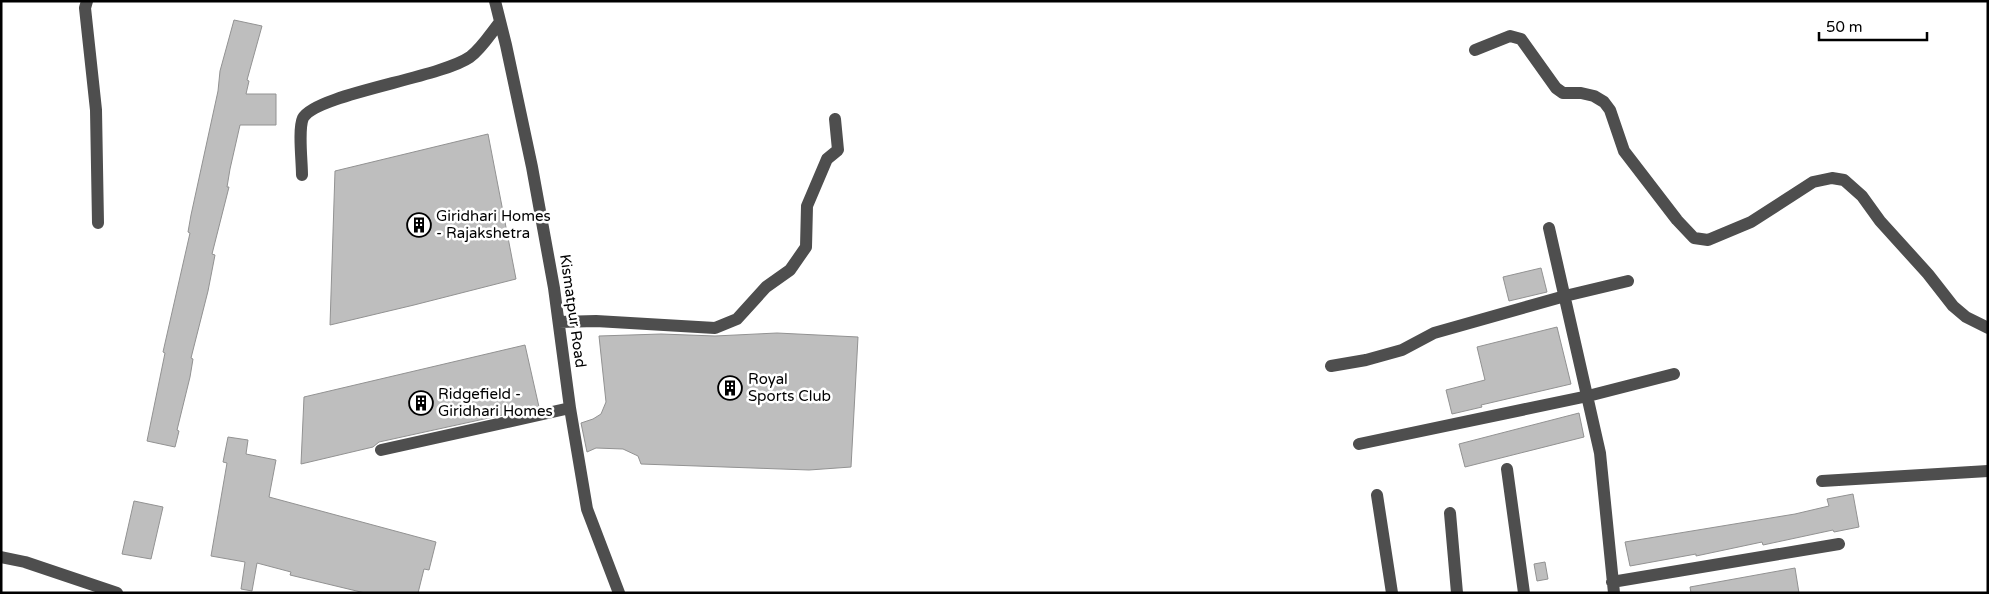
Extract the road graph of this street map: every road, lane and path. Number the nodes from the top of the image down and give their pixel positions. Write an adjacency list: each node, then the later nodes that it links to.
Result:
1 (87, 1): 7 (street)
2 (495, 1): 3 (street, Kismatpur Road)
3 (500, 22): 6 (street); 11 (street, Kismatpur Road)
4 (1475, 50): 12 (street)
5 (834, 119): 11 (street)
6 (302, 175)
7 (98, 223)
8 (1549, 228): 10 (street)
9 (1628, 281): 10 (street)
10 (1565, 296): 13 (street); 15 (street)
11 (559, 322): 16 (street, Kismatpur Road)
12 (1988, 328)
13 (1331, 366)
14 (1674, 374): 15 (street)
15 (1588, 396): 17 (street); 26 (street)
16 (570, 408): 18 (street); 28 (street, Kismatpur Road)
17 (1359, 444)
18 (381, 450)
19 (1507, 469): 31 (street)
20 (1988, 471): 21 (street)
21 (1822, 481)
22 (1377, 495): 29 (street)
23 (1450, 513): 30 (street)
24 (1839, 544): 26 (street)
25 (1, 557): 27 (street)
26 (1613, 588)
27 (116, 593)
28 (619, 593)
29 (1392, 593)
30 (1457, 593)
31 (1524, 593)

